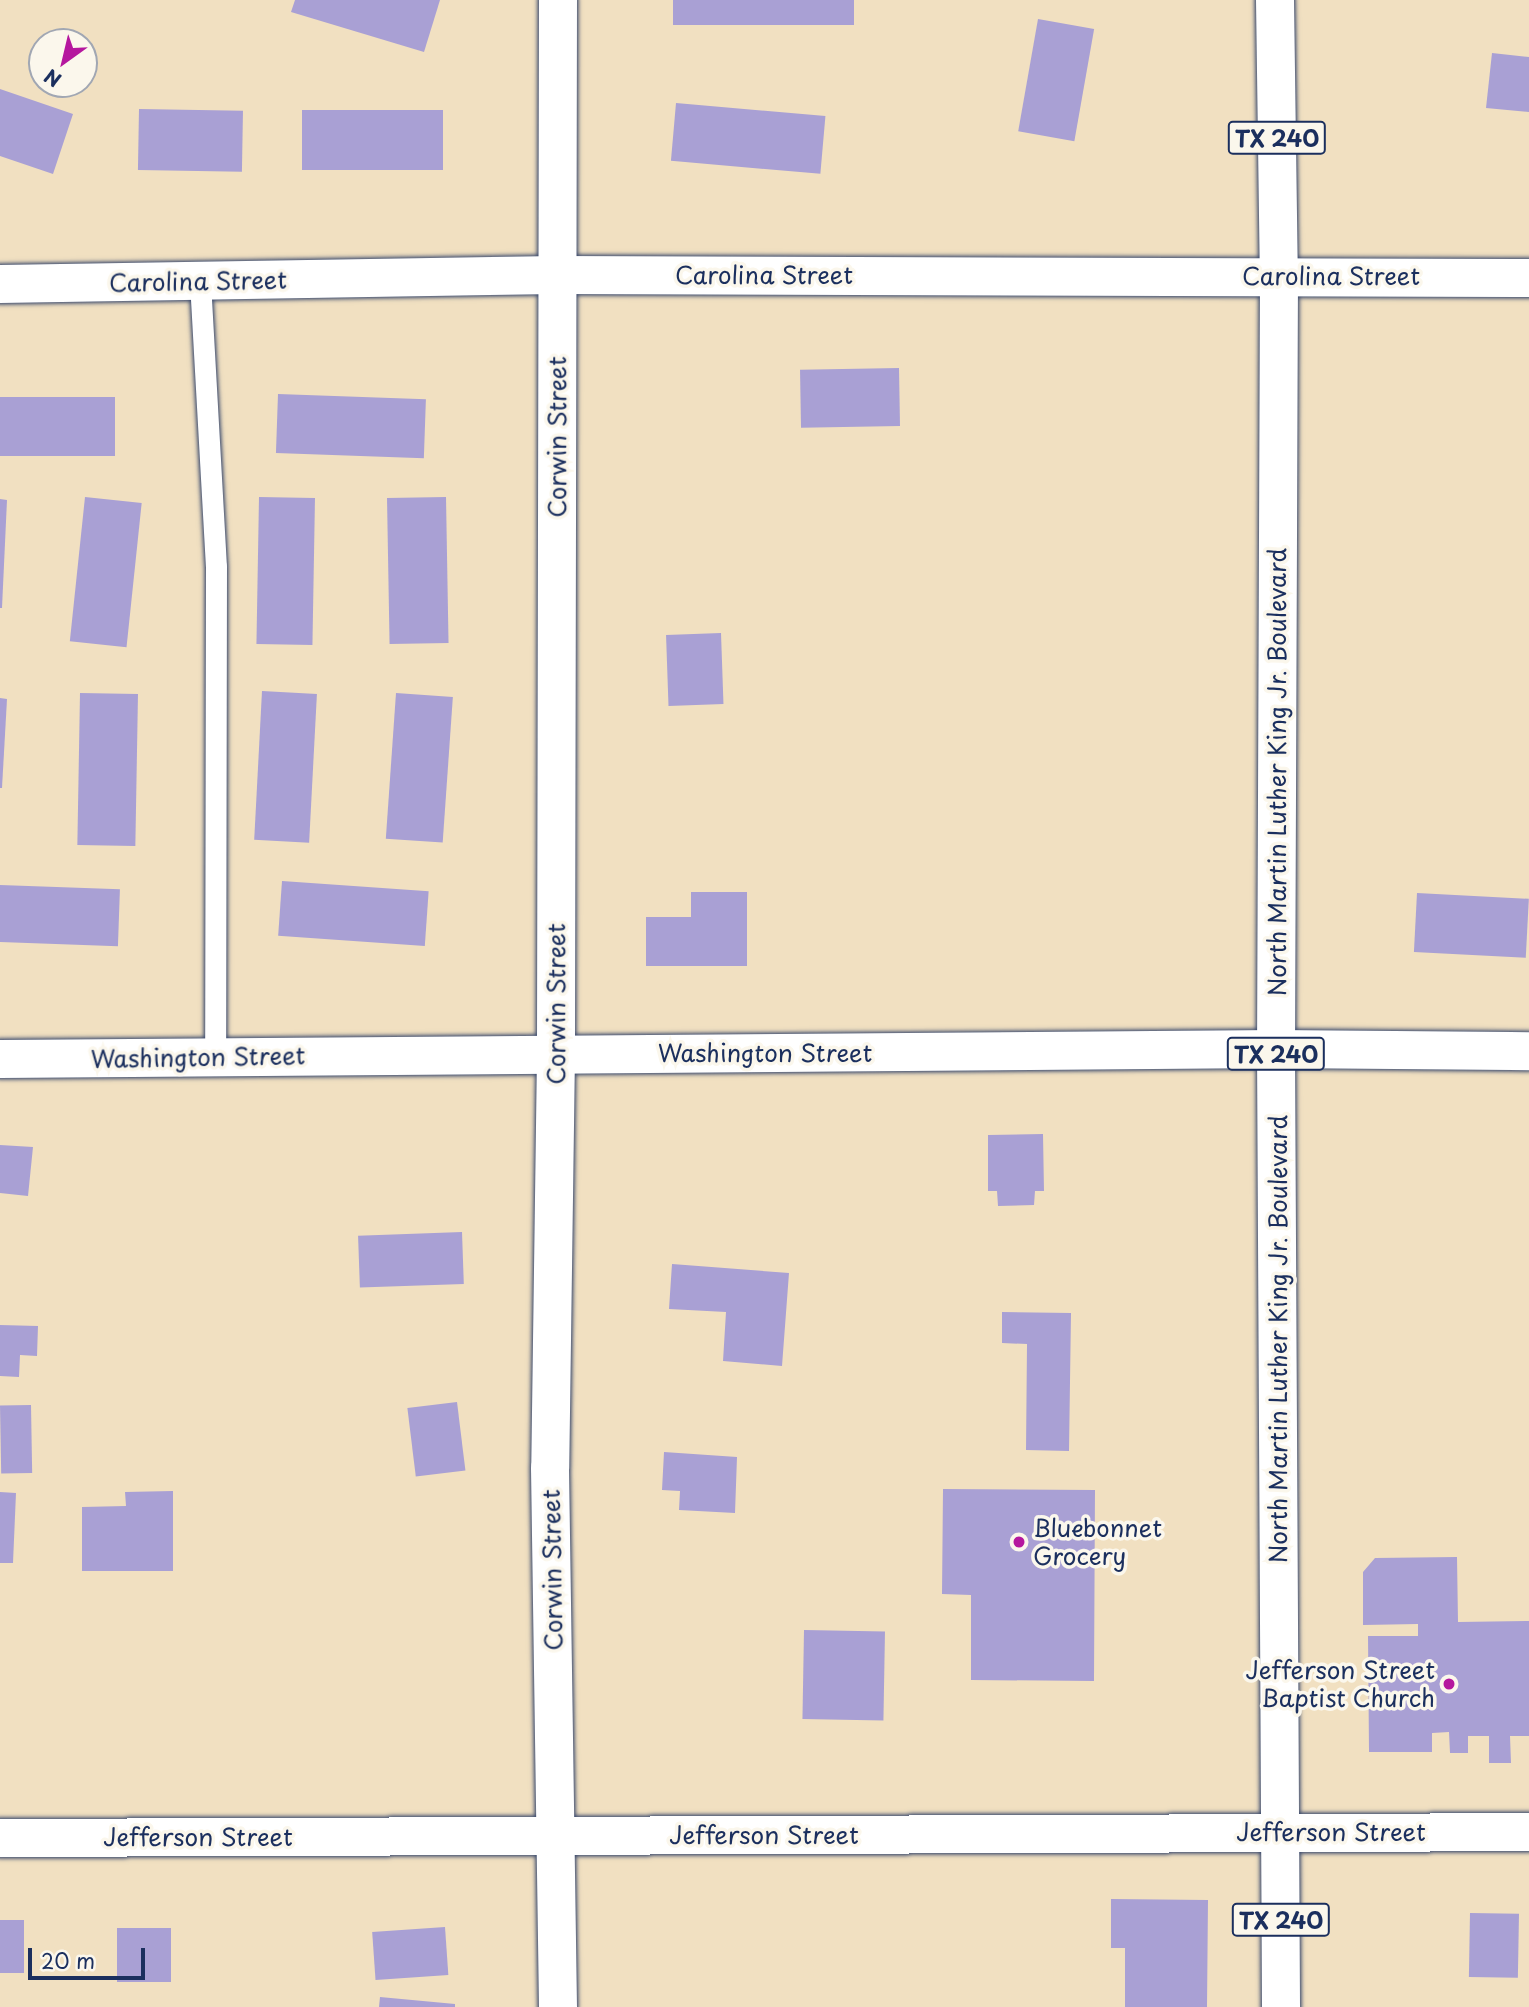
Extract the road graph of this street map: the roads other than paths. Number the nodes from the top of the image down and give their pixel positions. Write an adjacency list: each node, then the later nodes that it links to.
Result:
1 (558, 0): 3 (street, Corwin Street)
2 (1275, 0): 4 (street, North Martin Luther King Jr. Boulevard / TX 240)
3 (557, 275): 4 (street, Carolina Street); 6 (street, Carolina Street); 10 (street, Corwin Street)
4 (1279, 276): 5 (street, Carolina Street); 8 (street, North Martin Luther King Jr. Boulevard / TX 240)
5 (1529, 278)
6 (200, 281): 7 (street, Carolina Street); 11 (lane)
7 (0, 284)
8 (1276, 1049): 9 (street, Washington Street); 10 (street, Washington Street); 14 (street, North Martin Luther King Jr. Boulevard / TX 240)
9 (1529, 1051)
10 (556, 1054): 11 (street, Washington Street); 15 (street, Corwin Street)
11 (215, 1057): 12 (street, Washington Street)
12 (0, 1059)
13 (1529, 1832): 14 (street, Jefferson Street)
14 (1280, 1833): 15 (street, Jefferson Street); 18 (street, North Martin Luther King Jr. Boulevard / TX 240)
15 (557, 1836): 16 (street, Jefferson Street); 17 (street, Corwin Street)
16 (0, 1838)
17 (558, 2007)
18 (1282, 2007)

